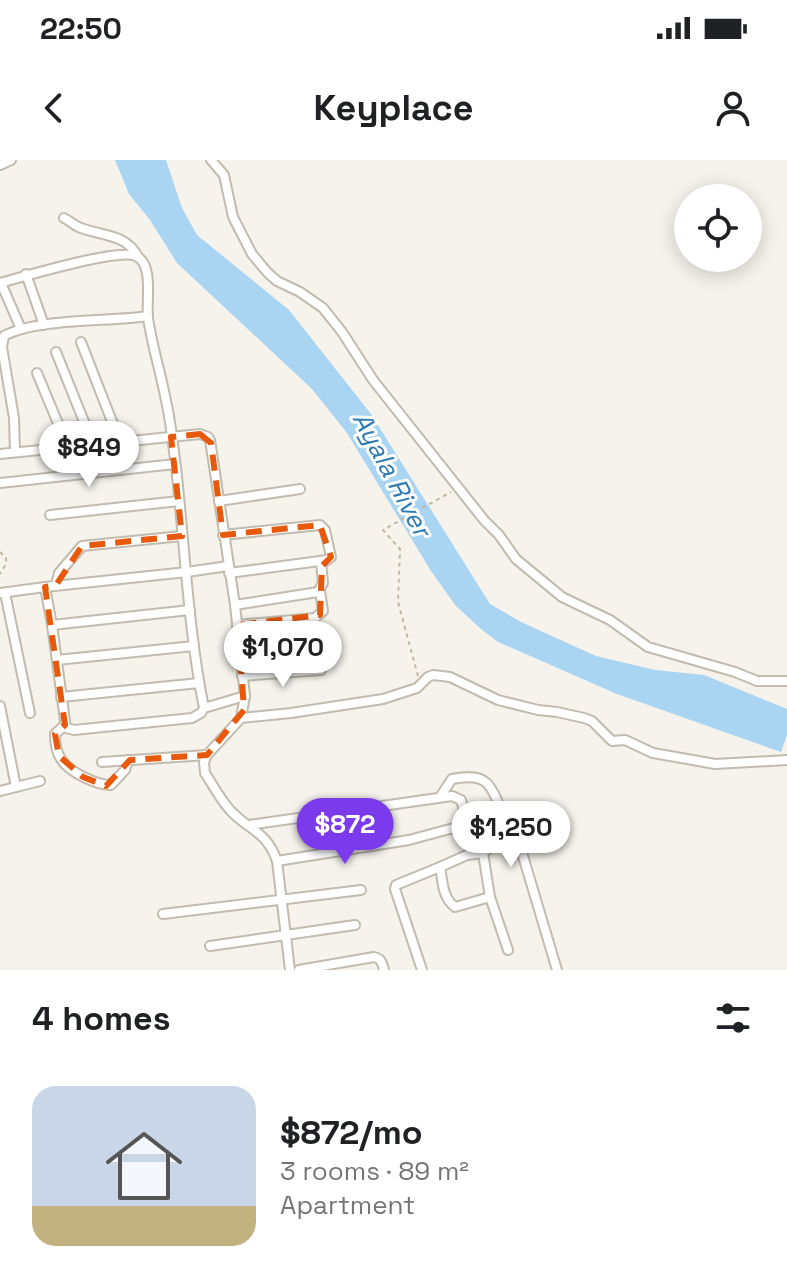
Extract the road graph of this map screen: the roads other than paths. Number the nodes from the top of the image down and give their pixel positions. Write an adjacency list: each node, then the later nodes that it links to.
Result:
1 (11, 160): 3 (street)
2 (211, 160): 45 (street)
3 (0, 165)
4 (64, 218): 5 (street)
5 (138, 257): 6 (street); 8 (street)
6 (26, 274): 7 (street); 9 (street)
7 (1, 283): 10 (street)
8 (148, 316): 9 (street); 16 (street)
9 (44, 325): 10 (street)
10 (21, 329): 12 (street)
11 (81, 342): 17 (street)
12 (1, 346): 14 (street)
13 (56, 352): 18 (street)
14 (3, 372): 20 (street)
15 (37, 373): 19 (street)
16 (171, 437): 17 (street); 22 (street); 26 (street)
17 (120, 442): 18 (street)
18 (93, 444): 19 (street)
19 (59, 448): 20 (street)
20 (15, 452): 21 (street)
21 (0, 454)
22 (175, 464): 23 (street); 25 (street)
23 (0, 483)
24 (300, 489): 26 (street)
25 (179, 501): 27 (street); 29 (street)
26 (219, 501): 28 (street)
27 (50, 515)
28 (223, 535): 30 (street); 31 (street)
29 (182, 536): 32 (street); 33 (street)
30 (321, 561): 31 (street); 35 (street)
31 (229, 569): 32 (street); 37 (street)
32 (187, 572): 33 (street); 38 (street)
33 (56, 585): 34 (street)
34 (45, 587): 36 (street); 39 (street)
35 (320, 591): 37 (street); 40 (street)
36 (2, 593): 51 (street)
37 (235, 605): 40 (street)
38 (190, 610): 39 (street); 41 (street)
39 (52, 625): 42 (street)
40 (237, 625): 44 (street)
41 (194, 646): 42 (street); 46 (street)
42 (57, 660): 48 (street)
43 (321, 670): 44 (street)
44 (242, 676): 47 (street)
45 (787, 681)
46 (199, 683): 48 (street); 50 (street)
47 (245, 696): 50 (street); 52 (street)
48 (61, 697): 53 (street)
49 (0, 706): 59 (street)
50 (204, 708): 53 (street)
51 (30, 713)
52 (241, 718): 54 (street); 56 (street)
53 (65, 725): 55 (street)
54 (207, 755): 55 (street); 62 (street)
55 (128, 760): 57 (street)
56 (787, 760)
57 (102, 762)
58 (40, 781): 59 (street)
59 (16, 787): 60 (street)
60 (0, 791)
61 (440, 797): 62 (street); 63 (street); 65 (street)
62 (249, 825): 65 (street)
63 (500, 840): 64 (street); 79 (street)
64 (483, 853): 66 (street); 68 (street)
65 (277, 861): 69 (street)
66 (440, 867): 68 (street); 78 (street)
67 (361, 890): 69 (street)
68 (490, 897): 74 (street)
69 (282, 899): 70 (street); 72 (street)
70 (163, 914)
71 (355, 925): 72 (street)
72 (286, 935): 73 (street); 75 (street)
73 (210, 946)
74 (508, 950)
75 (290, 970)
76 (299, 970): 77 (street)
77 (384, 970)
78 (422, 970)
79 (557, 970)

